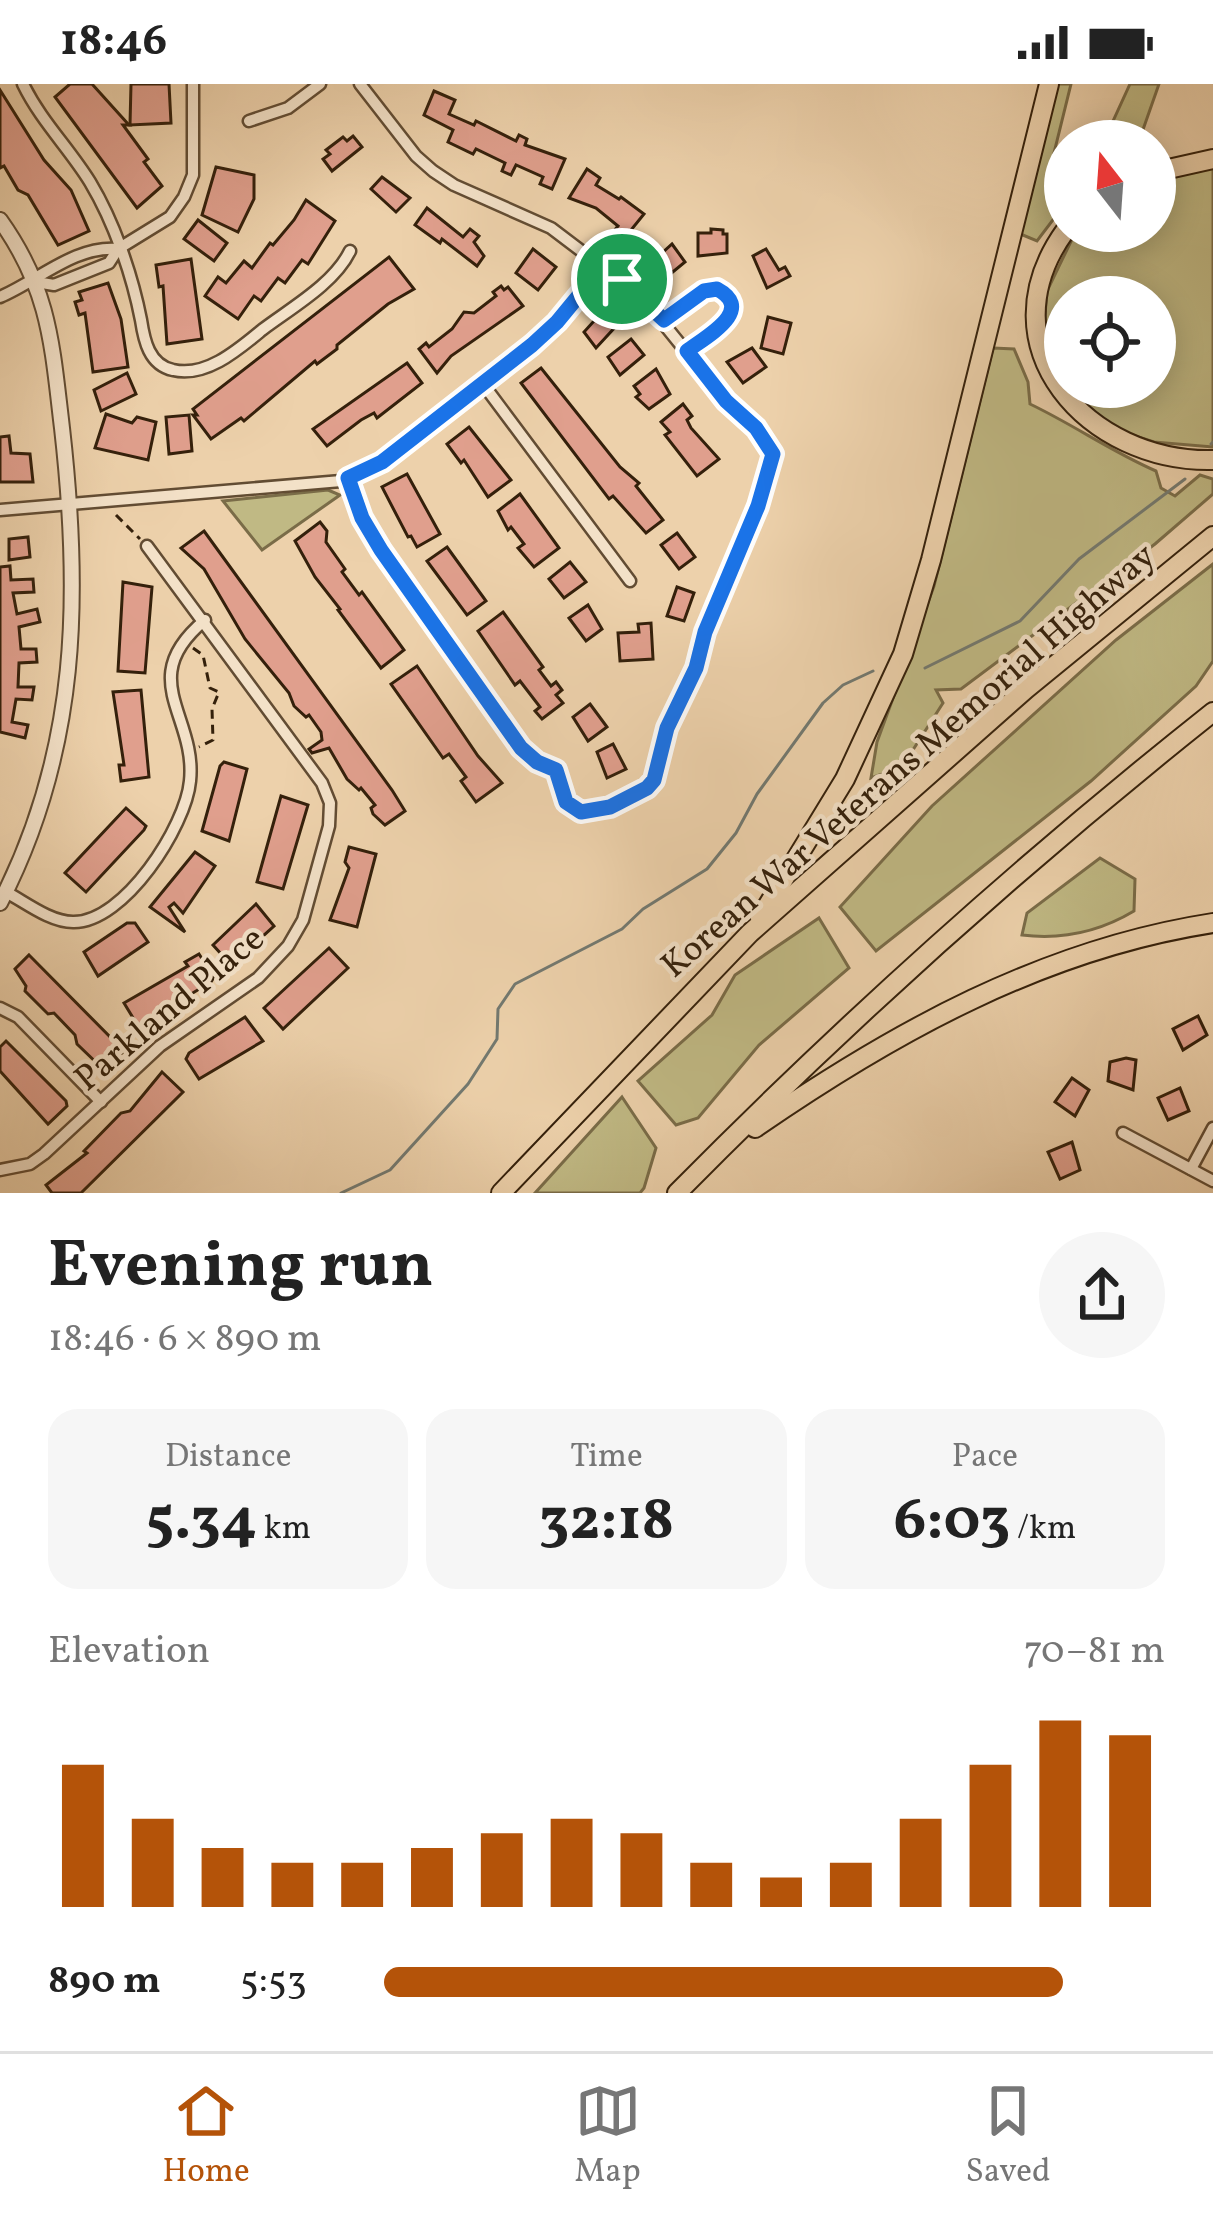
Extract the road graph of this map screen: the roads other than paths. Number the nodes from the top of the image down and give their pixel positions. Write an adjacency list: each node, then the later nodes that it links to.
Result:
1 (23, 84): 10 (street)
2 (193, 84): 10 (street)
3 (320, 84): 6 (street)
4 (360, 84): 13 (street)
5 (1049, 84): 32 (highway)
6 (249, 121)
7 (1213, 159): 8 (highway)
8 (1176, 167)
9 (0, 220): 14 (street)
10 (118, 249): 11 (street); 14 (street)
11 (350, 250)
12 (1053, 252): 20 (highway)
13 (604, 265): 16 (street); 18 (street)
14 (36, 282): 15 (street); 22 (street)
15 (0, 297)
16 (664, 320): 17 (street); 17 (street)
17 (687, 351): 19 (street)
18 (483, 383): 21 (street); 26 (street)
19 (756, 428)
20 (1213, 460)
21 (348, 478): 22 (street); 29 (street)
22 (70, 505): 23 (street); 30 (street)
23 (0, 510)
24 (1213, 536): 32 (highway, Korean War Veterans Memorial Highway)
25 (147, 546): 27 (street, Parkland Place)
26 (630, 581)
27 (205, 620): 30 (street); 34 (street, Parkland Place)
28 (1213, 712): 37 (highway)
29 (556, 770)
30 (3, 898)
31 (1213, 922): 37 (highway)
32 (750, 933): 41 (highway, Korean War Veterans Memorial Highway)
33 (0, 1008): 34 (street)
34 (100, 1102): 39 (street, Parkland Place)
35 (1213, 1128): 38 (street)
36 (1123, 1133): 38 (street)
37 (712, 1157): 42 (highway)
38 (1191, 1169): 40 (street)
39 (0, 1170)
40 (1213, 1181)
41 (501, 1193)
42 (677, 1193)

